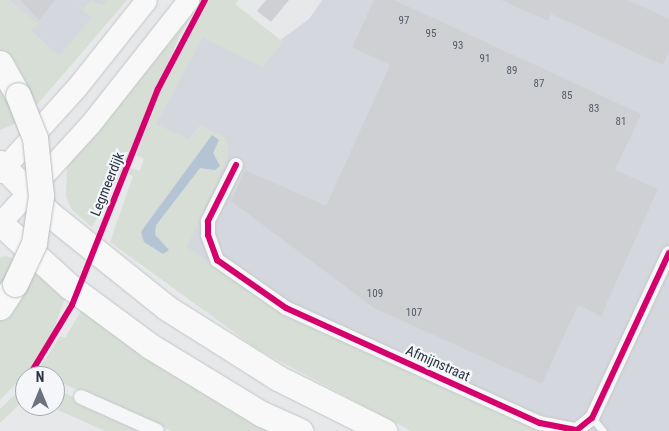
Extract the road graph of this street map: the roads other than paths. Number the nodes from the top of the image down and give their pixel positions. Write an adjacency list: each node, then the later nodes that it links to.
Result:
1 (146, 0): 5 (main road)
2 (188, 0): 6 (main road)
3 (0, 63): 9 (highway, bridge)
4 (236, 165): 11 (street, Afmijnstraat)
5 (1, 167): 6 (highway)
6 (28, 192): 7 (main road); 14 (highway)
7 (0, 223): 13 (highway)
8 (668, 259): 11 (street)
9 (0, 307)
10 (81, 397): 12 (street)
11 (592, 418): 15 (lane)
12 (157, 431)
13 (300, 431)
14 (384, 431)
15 (604, 431)

